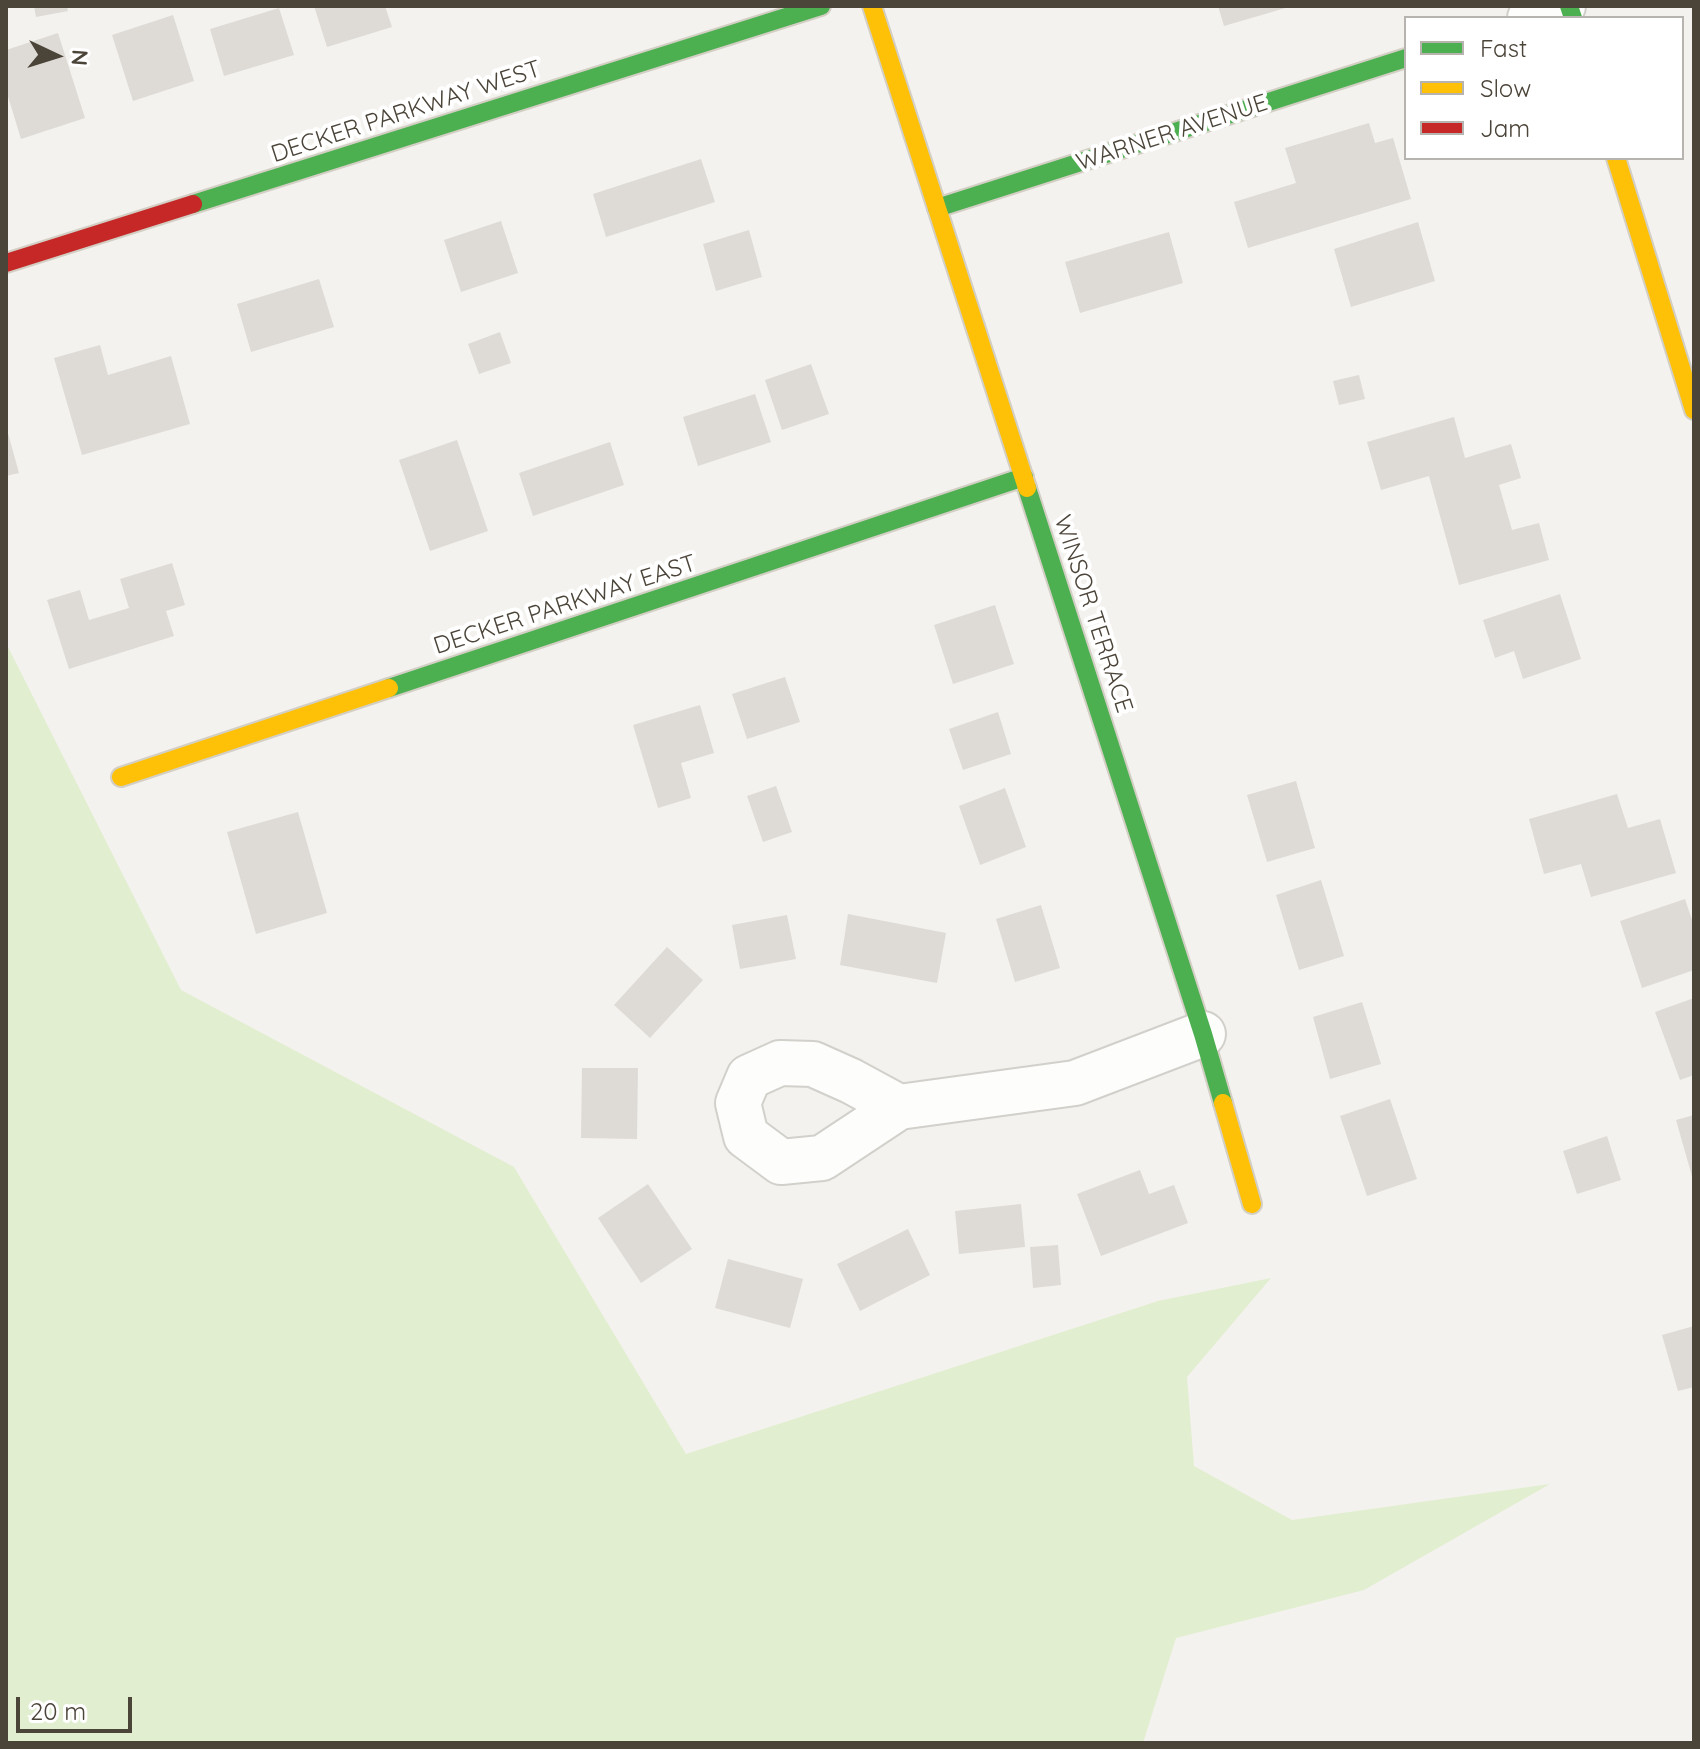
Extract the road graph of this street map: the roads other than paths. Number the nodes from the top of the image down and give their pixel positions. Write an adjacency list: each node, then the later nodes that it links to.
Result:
1 (821, 6): 8 (street, DECKER PARKWAY WEST)
2 (872, 6): 7 (street)
3 (1566, 6): 4 (street)
4 (1536, 16)
5 (1404, 59): 7 (street, WARNER AVENUE)
6 (1617, 160): 9 (street)
7 (937, 208): 10 (street, WINSOR TERRACE)
8 (6, 263)
9 (1694, 410)
10 (1024, 477): 11 (street, DECKER PARKWAY EAST); 12 (street, WINSOR TERRACE)
11 (121, 777)
12 (1203, 1034): 13 (street); 14 (street, WINSOR TERRACE)
13 (899, 1107)
14 (1252, 1204)

